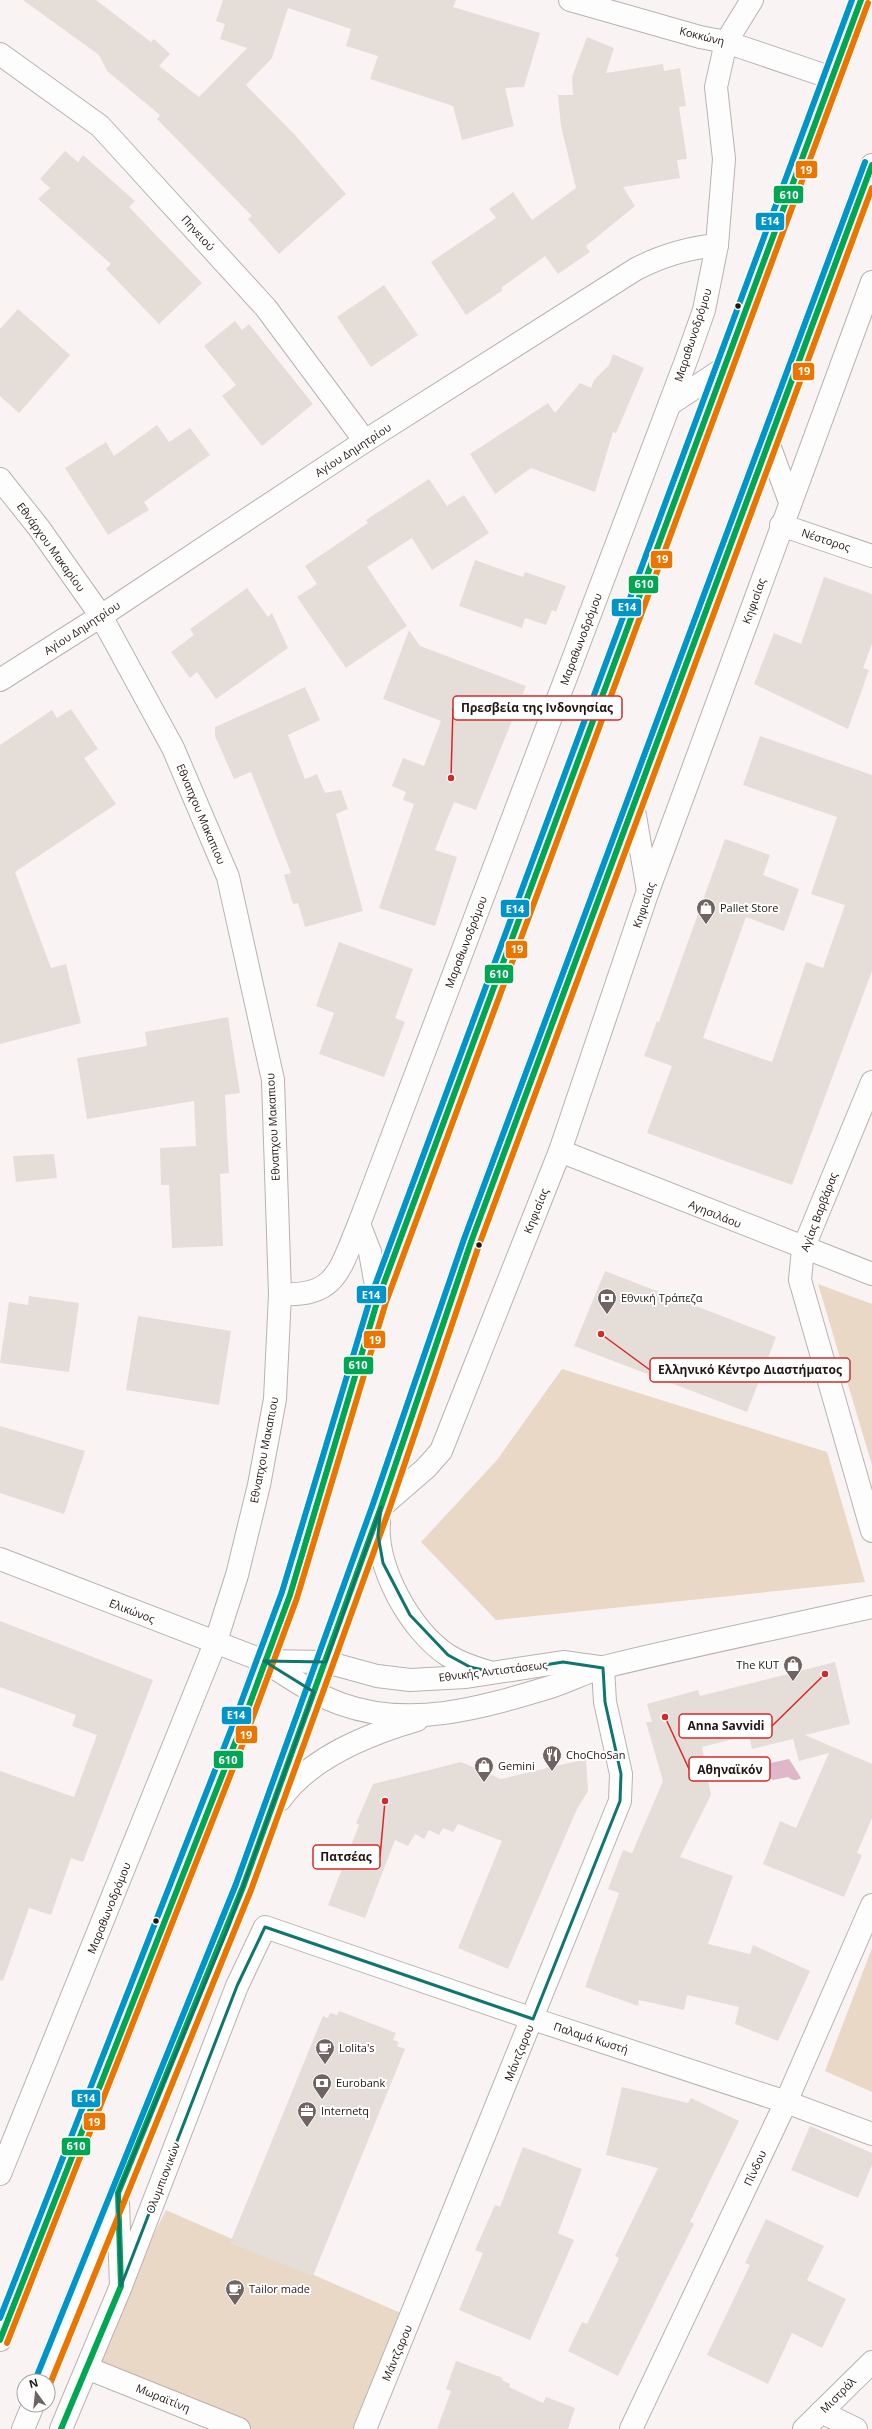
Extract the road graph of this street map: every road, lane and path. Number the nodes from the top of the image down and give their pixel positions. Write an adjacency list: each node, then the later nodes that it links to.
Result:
1 (570, 0): 4 (street, Κοκκώνη)
2 (752, 0): 4 (street, Μαραθωνοδρόμου)
3 (862, 0): 6 (street)
4 (726, 42): 6 (street, Κοκκώνη); 8 (street, Μαραθωνοδρόμου)
5 (0, 54): 12 (street, Πηνειού)
6 (832, 78): 10 (street)
7 (872, 165): 13 (street, Κηφισίας)
8 (717, 245): 11 (street, Μαραθωνοδρόμου); 12 (street, Αγίου Δημητρίου)
9 (872, 282): 15 (street, Κηφισίας)
10 (723, 369): 11 (street); 28 (street)
11 (670, 404): 24 (street, Μαραθωνοδρόμου)
12 (366, 441): 18 (street, Αγίου Δημητρίου)
13 (769, 445): 15 (street); 20 (street, Κηφισίας)
14 (0, 479): 18 (street, Εθνάρχου Μακαρίου)
15 (790, 502): 16 (street, Κηφισίας)
16 (781, 525): 17 (street, Νέστορος); 21 (street, Κηφισίας)
17 (872, 556)
18 (102, 616): 19 (street, Αγίου Δημητρίου); 27 (street, Εθναπχου Μακαπιου)
19 (0, 680)
20 (634, 808): 21 (street); 29 (street, Κηφισίας)
21 (648, 891): 23 (street, Κηφισίας)
22 (872, 1082): 25 (street, Αγίας Βαρβάρας)
23 (560, 1151): 25 (street, Αγησιλάου); 29 (street, Κηφισίας)
24 (359, 1224): 27 (street, Μαραθωνοδρόμου); 28 (street)
25 (803, 1249): 26 (street, Αγησιλάου); 30 (street, Αγίας Βαρβάρας)
26 (872, 1274)
27 (280, 1294): 33 (street, Εθναπχου Μακαπιου)
28 (378, 1299): 34 (street)
29 (381, 1507): 35 (street, Κηφισίας); 37 (street)
30 (872, 1531)
31 (0, 1559): 33 (street, Ελικώνος)
32 (872, 1607): 36 (street, Εθνικής Αντιστάσεως)
33 (216, 1641): 34 (street, Ελικώνος); 46 (street, Μαραθωνοδρόμου)
34 (264, 1661): 35 (street, Εθνικής Αντιστάσεως); 38 (street, Εθνικής Αντιστάσεως); 49 (street)
35 (326, 1662): 37 (street, Εθνικής Αντιστάσεως); 38 (street, Κηφισίας)
36 (603, 1668): 37 (street, Εθνικής Αντιστάσεως); 39 (street, Εθνικής Αντιστάσεως); 43 (street, Μάντζαρου)
37 (496, 1673)
38 (314, 1692): 39 (street, Εθνικής Αντιστάσεως); 40 (street, Κηφισίας)
39 (434, 1715): 40 (street)
40 (269, 1816): 47 (street, Κηφισίας)
41 (872, 1905): 44 (street, Πίνδου)
42 (265, 1927): 43 (street, Παλαμά Κωστή); 48 (street, Ολυμπιονικών)
43 (532, 2019): 44 (street, Παλαμά Κωστή); 58 (street, Μάντζαρου)
44 (786, 2102): 45 (street, Παλαμά Κωστή); 59 (street, Πίνδου)
45 (872, 2134)
46 (0, 2174)
47 (118, 2193): 48 (street); 52 (street, Κηφισίας)
48 (121, 2286): 51 (street, Ολυμπιονικών)
49 (0, 2340)
50 (872, 2362): 53 (street, Μιστράλ)
51 (87, 2368): 56 (street, Ολυμπιονικών); 57 (street, Μωραϊτίνη)
52 (46, 2373)
53 (821, 2412): 60 (street, Μιστράλ); 61 (street)
54 (30, 2413): 55 (street)
55 (23, 2429)
56 (61, 2429)
57 (239, 2429)
58 (365, 2429)
59 (631, 2429)
60 (804, 2429)
61 (856, 2429)

